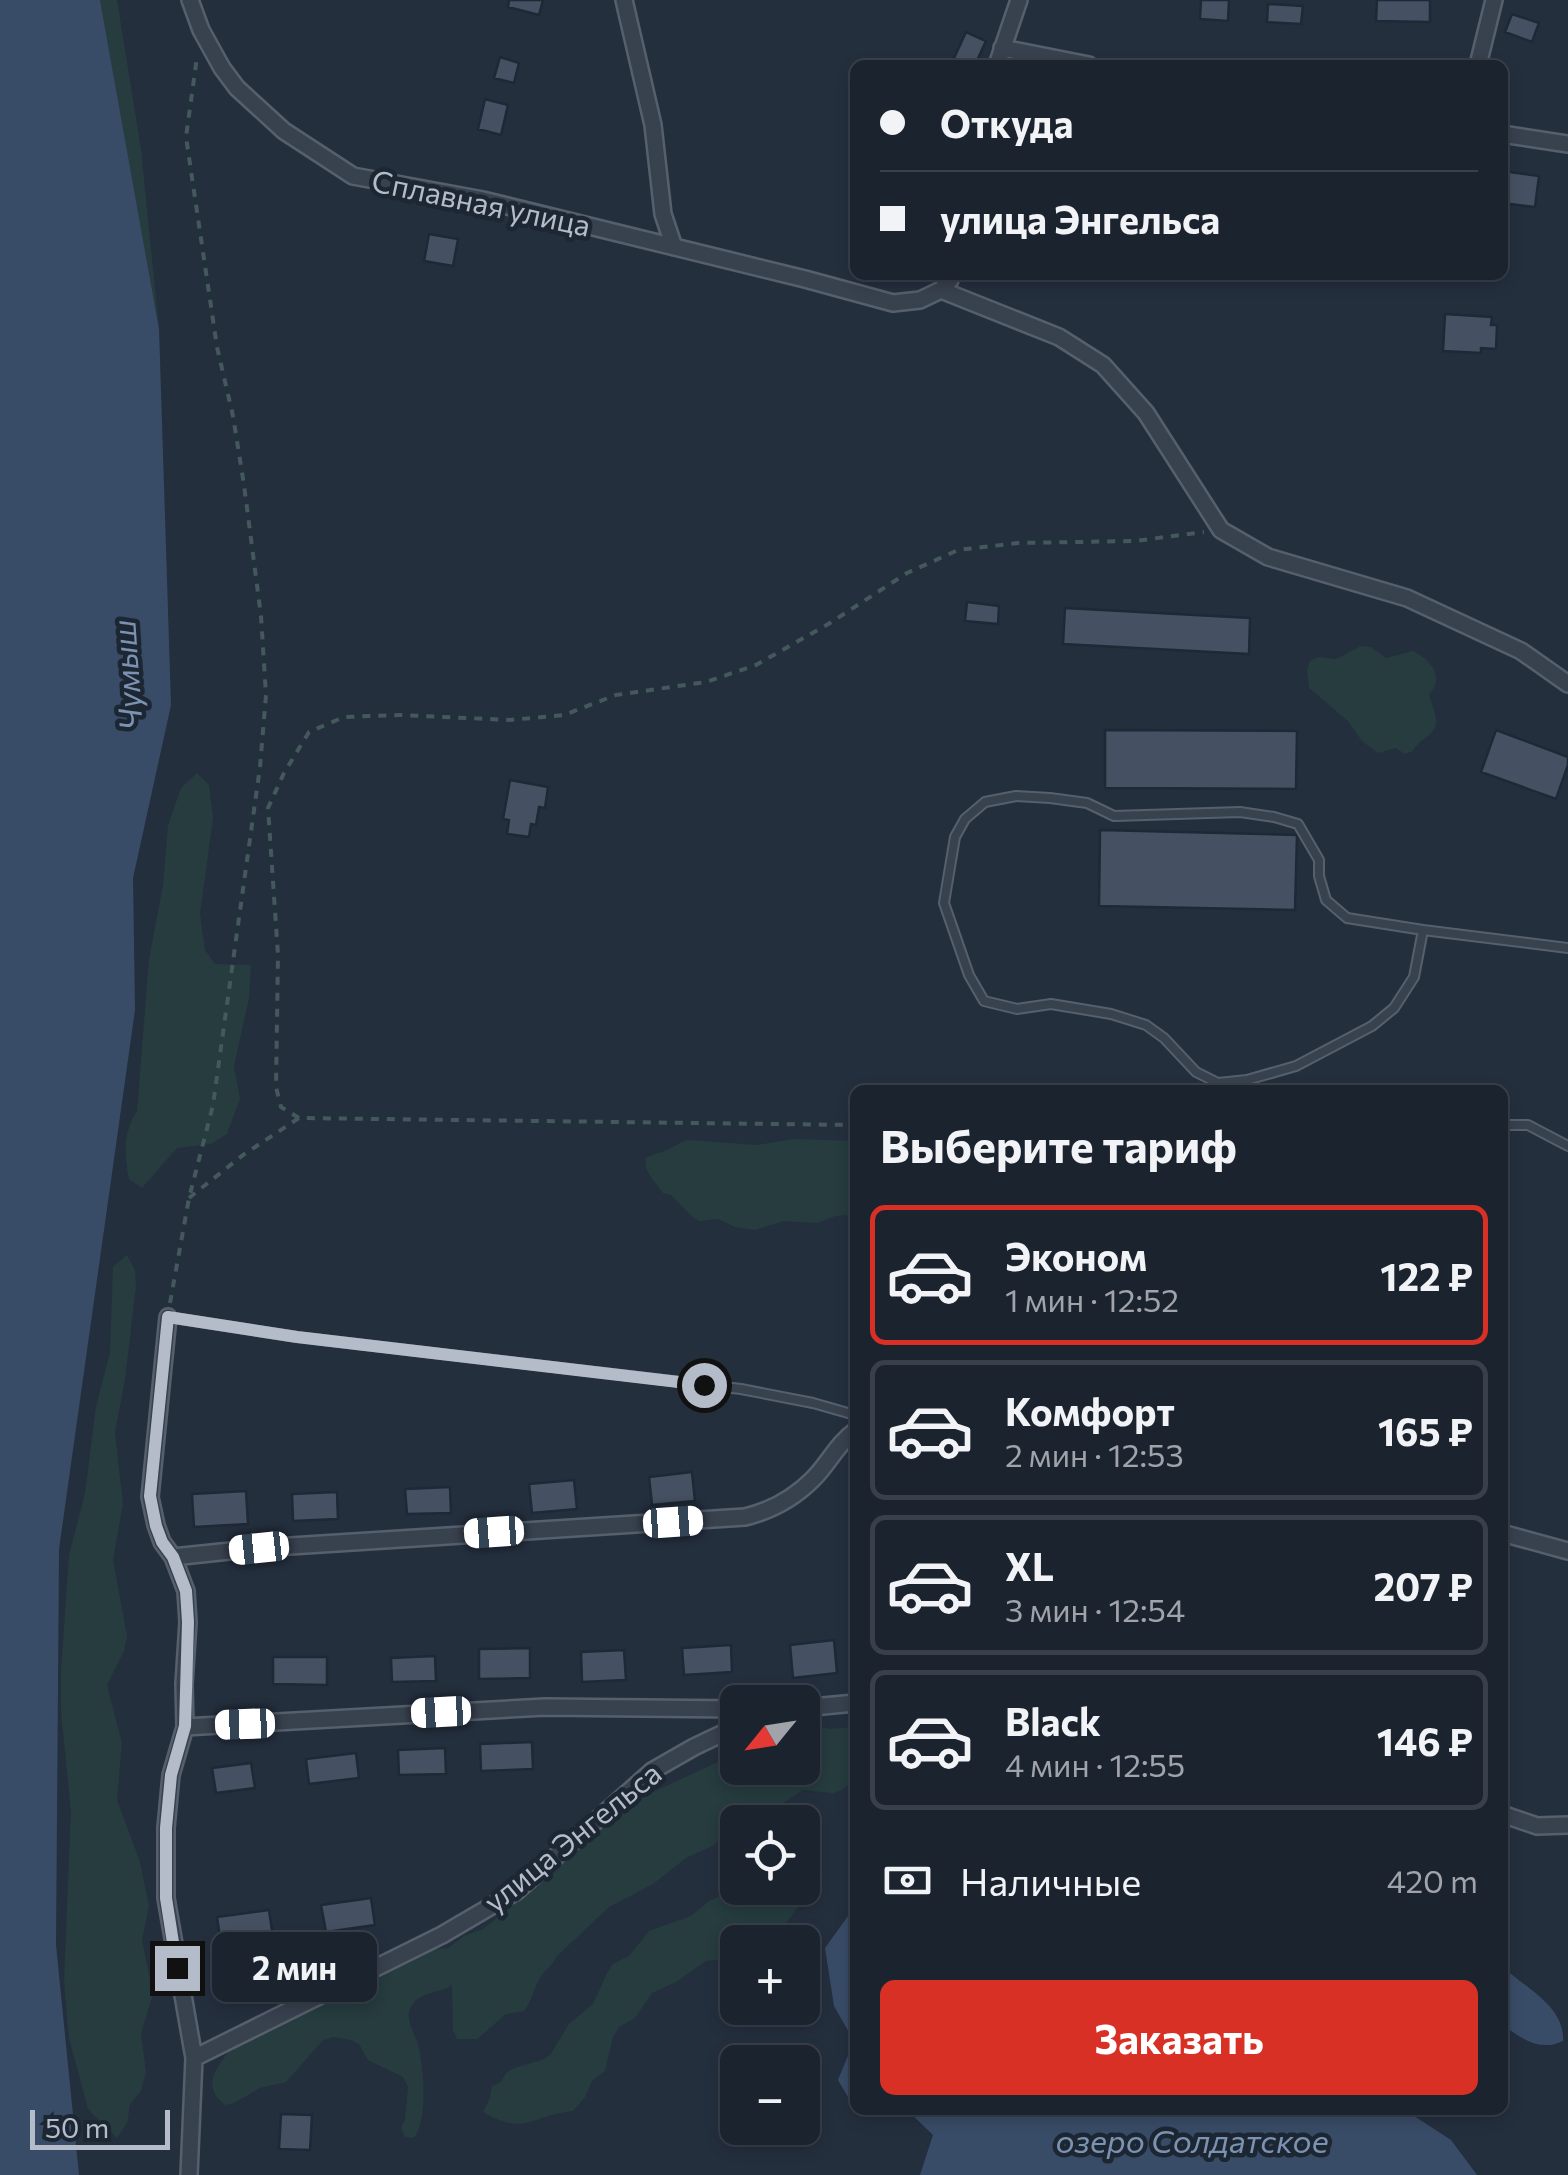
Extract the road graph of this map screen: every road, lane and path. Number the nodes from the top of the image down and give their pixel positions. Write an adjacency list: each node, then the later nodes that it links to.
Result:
1 (190, 0): 5 (street, Сплавная улица)
2 (624, 0): 12 (street)
3 (1019, 0): 6 (street)
4 (1494, 0): 9 (street)
5 (200, 30): 12 (street, Сплавная улица); 23 (path)
6 (1002, 48): 7 (street); 8 (street)
7 (998, 60)
8 (1063, 60)
9 (1479, 60)
10 (1508, 135): 11 (street)
11 (1568, 144)
12 (674, 247): 14 (street, Сплавная улица)
13 (950, 280): 14 (street)
14 (941, 290): 15 (street)
15 (1220, 530): 16 (street); 19 (path)
16 (1568, 684)
17 (1423, 930): 17 (lane); 18 (lane)
18 (1568, 948)
19 (299, 1118): 20 (path); 23 (path)
20 (850, 1124)
21 (1508, 1125): 22 (lane)
22 (1568, 1146)
23 (189, 1198): 24 (path)
24 (168, 1317): 25 (lane); 29 (street)
25 (850, 1413)
26 (850, 1435): 29 (street)
27 (1508, 1535): 28 (street)
28 (1568, 1551)
29 (173, 1557): 33 (street)
30 (850, 1703): 31 (street)
31 (820, 1706)
32 (720, 1709): 33 (street)
33 (185, 1726): 37 (street)
34 (720, 1735): 37 (street, улица Энгельса)
35 (1508, 1816): 36 (street)
36 (1568, 1825)
37 (194, 2058): 38 (street)
38 (189, 2175)

